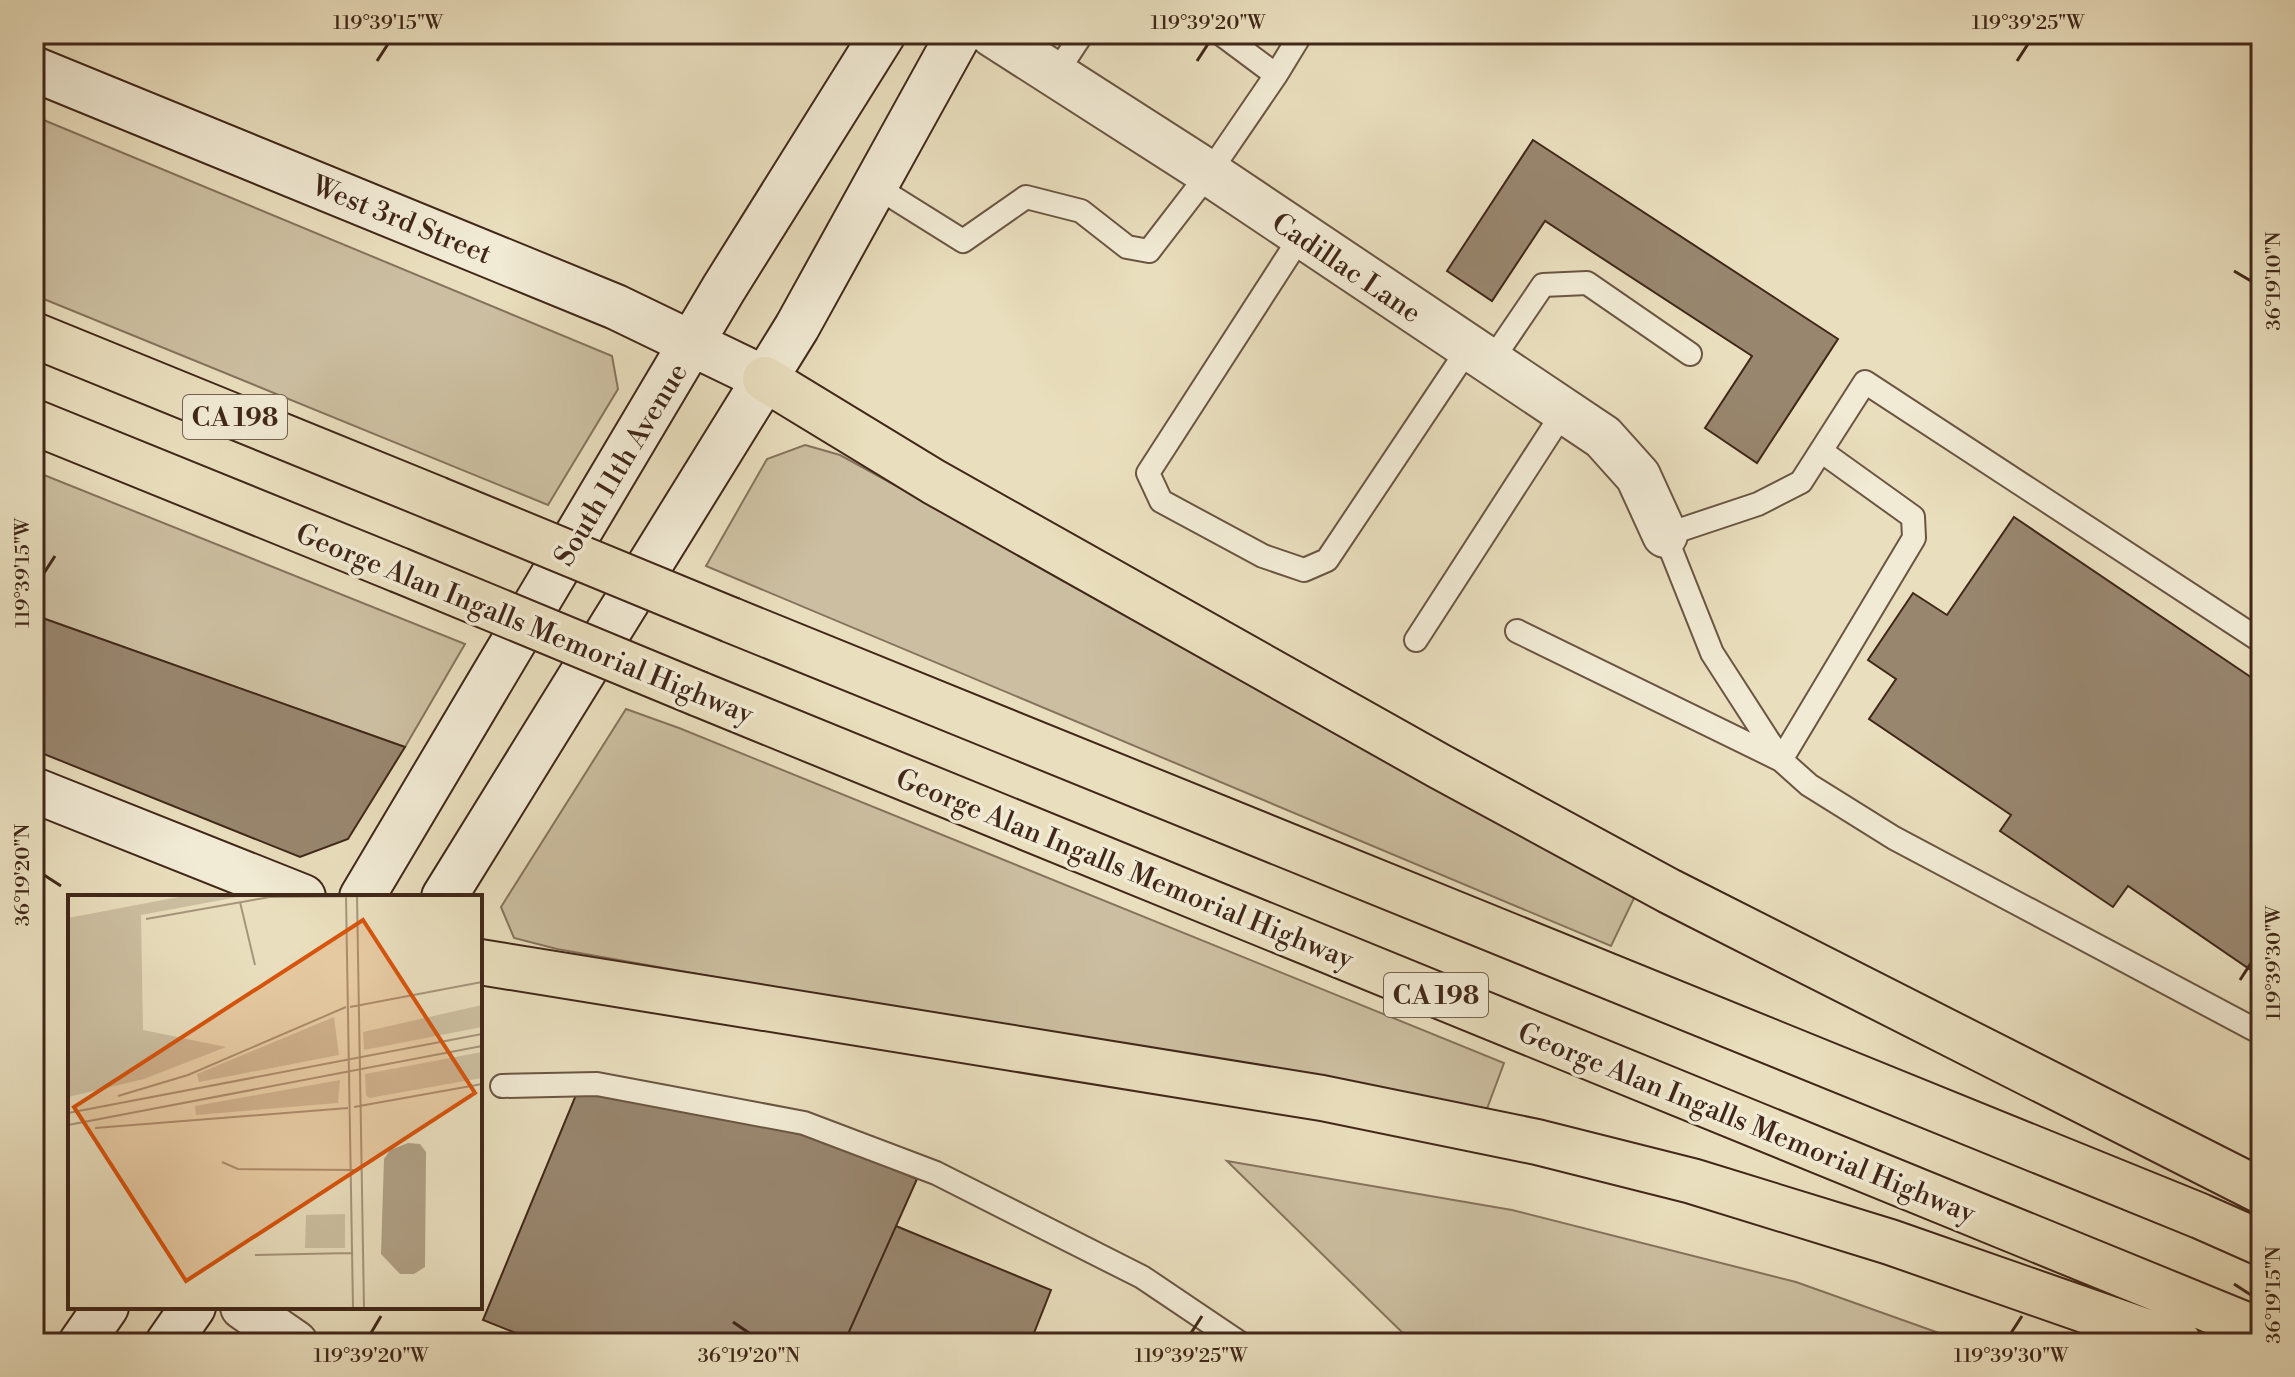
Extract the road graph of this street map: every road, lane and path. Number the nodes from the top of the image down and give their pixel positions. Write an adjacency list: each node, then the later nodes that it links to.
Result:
1 (883, 34): 14 (main road, South 11th Avenue)
2 (959, 34): 11 (main road)
3 (992, 34): 8 (main road, Cadillac Lane)
4 (1082, 34): 8 (lane)
5 (1221, 34): 9 (lane)
6 (1301, 34): 9 (lane)
7 (34, 69): 14 (main road, West 3rd Street)
8 (1055, 75): 10 (main road, Cadillac Lane)
9 (1276, 75): 10 (lane)
10 (1209, 173): 11 (lane); 12 (main road, Cadillac Lane)
11 (875, 186): 17 (main road)
12 (1301, 236): 16 (main road, Cadillac Lane); 16 (lane)
13 (34, 335): 34 (highway, CA 198, bridge)
14 (691, 344): 17 (main road, West 3rd Street); 28 (main road, South 11th Avenue)
15 (1690, 354): 16 (lane)
16 (1479, 356): 18 (main road, Cadillac Lane)
17 (765, 379): 29 (main road); 33 (highway)
18 (1564, 411): 21 (main road, Cadillac Lane); 23 (lane)
19 (34, 422): 38 (highway, George Alan Ingalls Memorial Highway / CA 198, bridge)
20 (1821, 451): 21 (lane); 24 (lane); 25 (lane)
21 (1665, 535): 25 (lane)
22 (1517, 631): 25 (lane)
23 (1416, 640)
24 (2261, 641)
25 (1781, 760): 31 (lane)
26 (34, 790): 27 (main road)
27 (298, 895)
28 (363, 895)
29 (445, 895)
30 (482, 962): 43 (highway)
31 (2261, 1033)
32 (502, 1086): 42 (lane)
33 (2261, 1191)
34 (2261, 1243)
35 (105, 1309): 39 (main road)
36 (192, 1309): 40 (main road)
37 (246, 1309): 41 (main road)
38 (2261, 1331)
39 (81, 1343)
40 (168, 1343)
41 (295, 1343)
42 (1240, 1343)
43 (2179, 1343)

